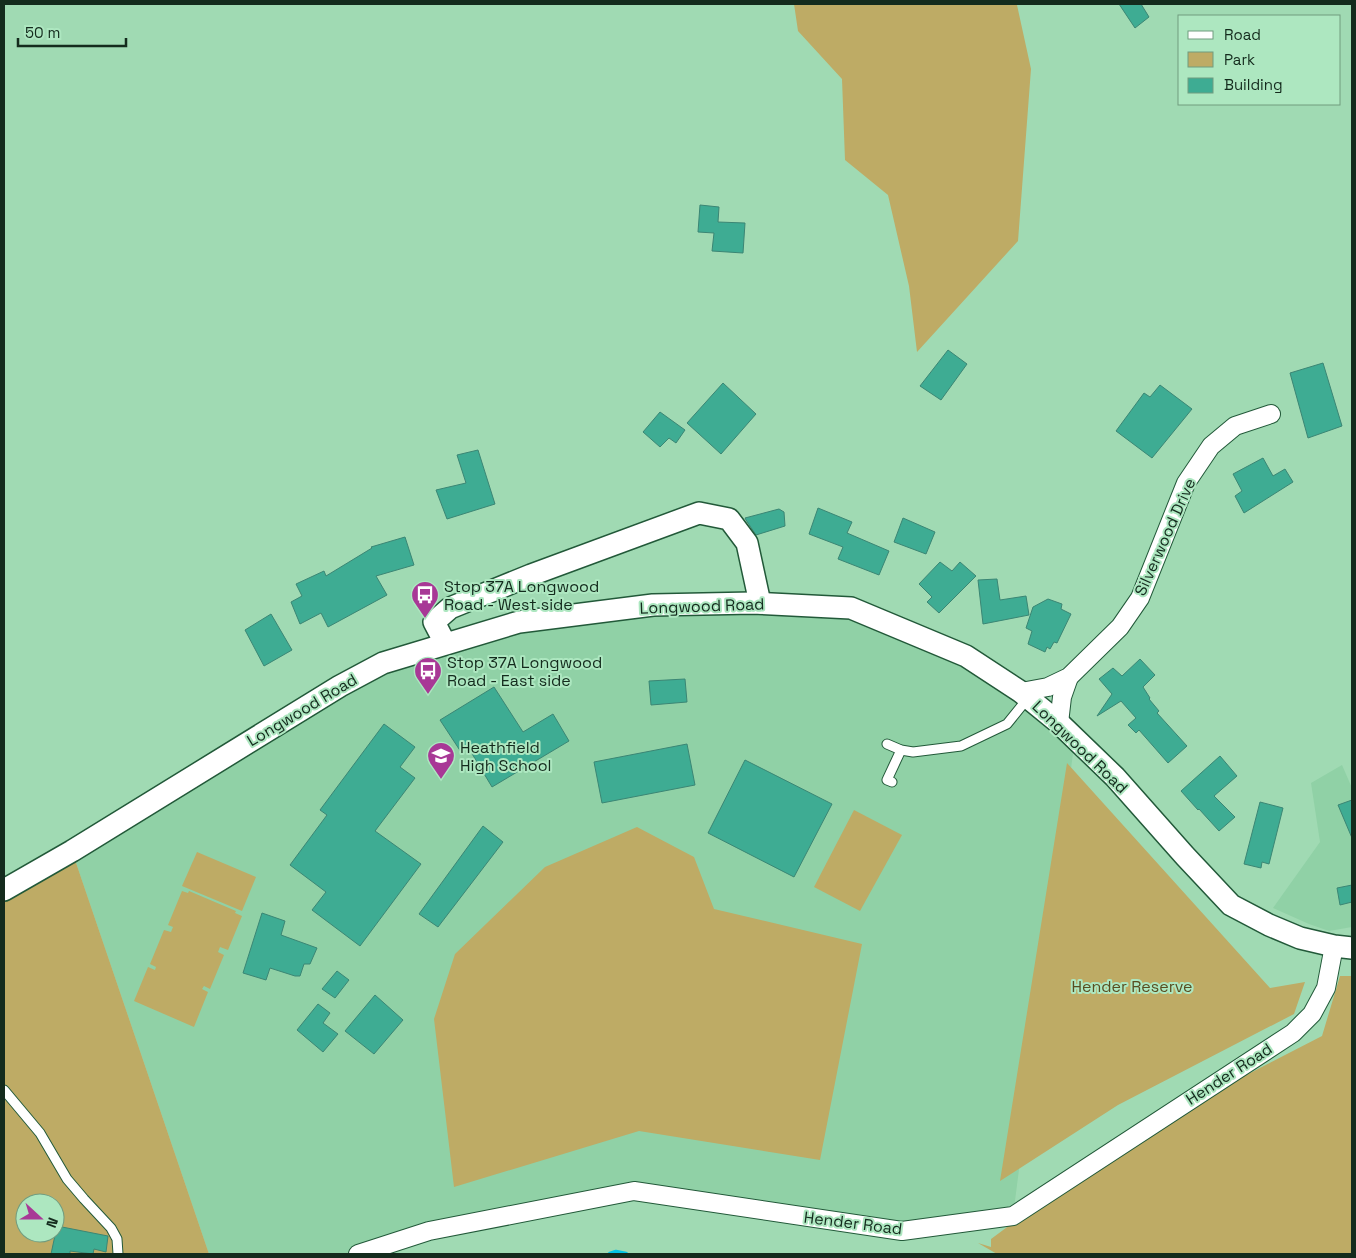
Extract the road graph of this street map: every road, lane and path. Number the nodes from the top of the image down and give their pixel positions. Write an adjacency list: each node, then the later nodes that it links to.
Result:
1 (1271, 414): 4 (street, Silverwood Drive)
2 (760, 603): 3 (street, Longwood Road); 3 (street); 5 (street, Longwood Road)
3 (445, 643): 10 (street, Longwood Road)
4 (1069, 677): 5 (street, Silverwood Drive); 6 (street, Silverwood Drive)
5 (1024, 695): 6 (street, Longwood Road); 8 (lane)
6 (1059, 723): 11 (street, Longwood Road)
7 (887, 744): 8 (lane)
8 (901, 750): 9 (lane)
9 (892, 782)
10 (4, 890)
11 (1343, 947): 14 (street, Hender Road)
12 (4, 1090): 13 (lane)
13 (118, 1254)
14 (358, 1254)

